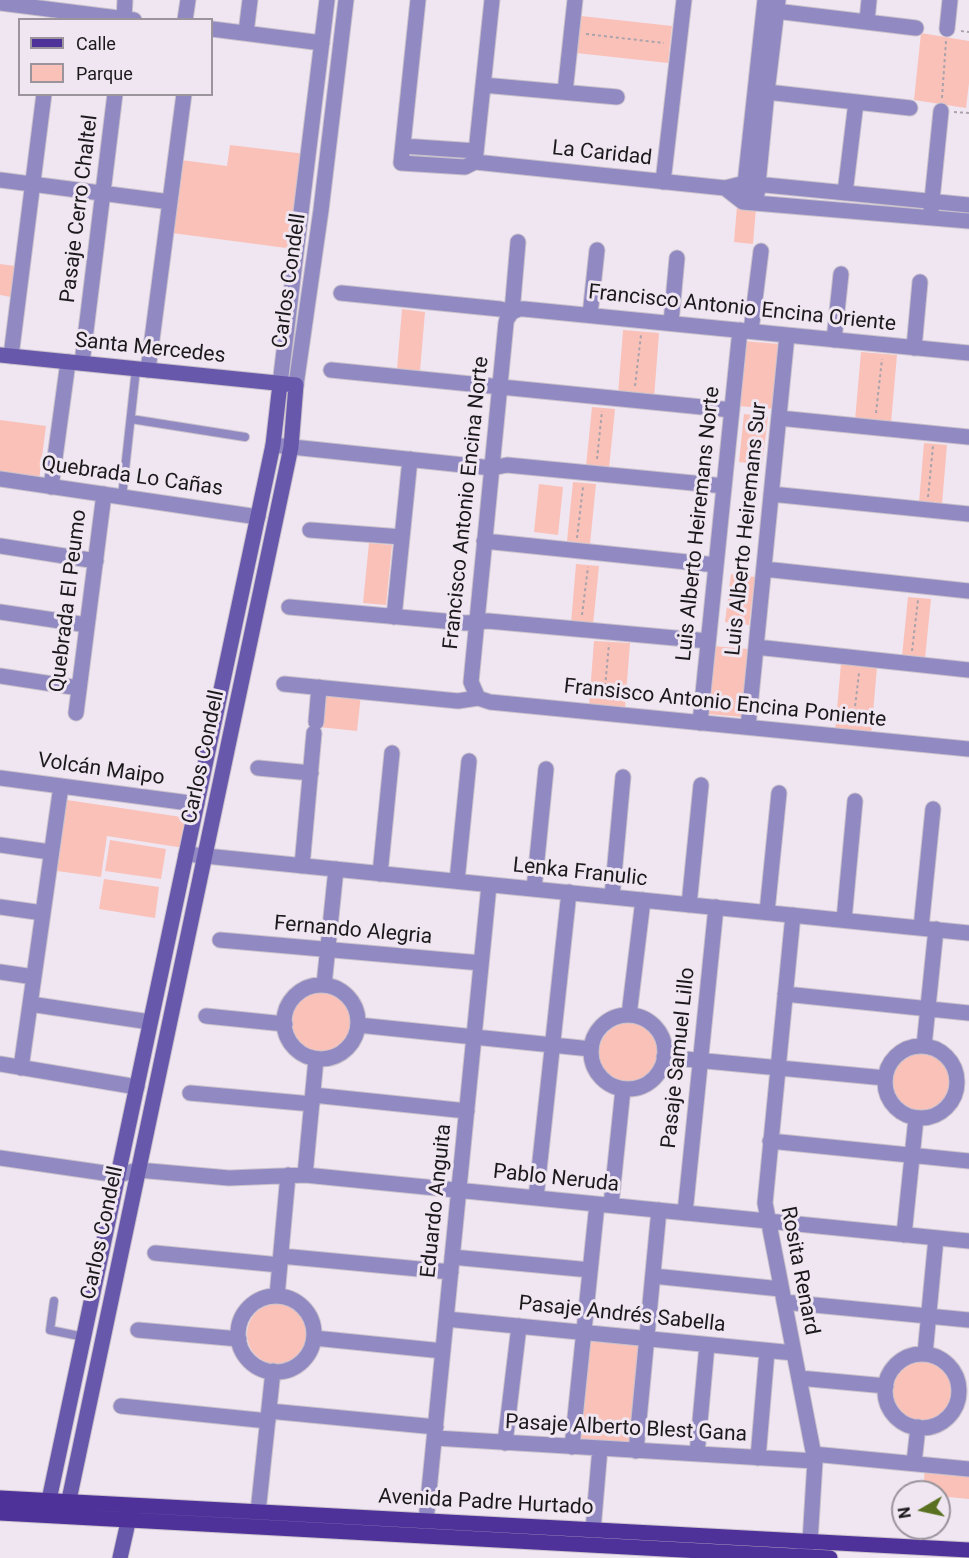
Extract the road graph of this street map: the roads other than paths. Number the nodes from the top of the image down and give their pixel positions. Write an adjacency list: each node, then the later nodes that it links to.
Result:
1 (125, 0): 16 (street)
2 (188, 0): 17 (street)
3 (250, 0): 22 (street)
4 (327, 0): 23 (street, Carlos Condell)
5 (346, 0): 69 (street, Carlos Condell)
6 (418, 0): 34 (street, La Caridad)
7 (492, 0): 24 (street)
8 (576, 0): 25 (street)
9 (684, 0): 36 (street)
10 (869, 0): 18 (street)
11 (950, 0): 21 (street)
12 (1, 2): 14 (street)
13 (771, 5): 18 (street); 26 (street)
14 (58, 10): 15 (street)
15 (119, 18)
16 (127, 18)
17 (185, 18)
18 (867, 21): 19 (street)
19 (916, 28)
20 (213, 29): 22 (street)
21 (947, 29)
22 (246, 33): 23 (street)
23 (322, 43): 69 (street, Carlos Condell)
24 (483, 85): 25 (street); 34 (street)
25 (565, 92): 30 (street)
26 (761, 92): 31 (street); 38 (street)
27 (44, 96): 37 (street)
28 (115, 96): 41 (street, Pasaje Cerro Chaltel)
29 (184, 96): 43 (street)
30 (617, 97)
31 (856, 102): 32 (street); 42 (street)
32 (910, 108)
33 (941, 111): 45 (street)
34 (475, 157): 36 (street, La Caridad)
35 (0, 180): 37 (street)
36 (663, 182): 39 (street, La Caridad)
37 (32, 184): 41 (street); 65 (street)
38 (752, 184): 39 (street, La Caridad); 40 (street, La Caridad); 44 (street)
39 (725, 188): 44 (street)
40 (823, 191): 42 (street, La Caridad); 47 (street)
41 (103, 193): 43 (street); 66 (street, Pasaje Cerro Chaltel)
42 (845, 193): 45 (street, La Caridad)
43 (170, 202): 67 (street)
44 (750, 202): 47 (street)
45 (932, 202): 46 (street, La Caridad); 48 (street)
46 (969, 205)
47 (821, 208): 48 (street)
48 (931, 218): 49 (street)
49 (969, 221)
50 (518, 242): 57 (street, Francisco Antonio Encina Norte)
51 (597, 250): 58 (street)
52 (761, 251): 60 (street, Luis Alberto Heiremans Norte)
53 (677, 258): 59 (street)
54 (841, 274): 62 (street)
55 (920, 282): 63 (street)
56 (341, 293): 57 (street, Francisco Antonio Encina Oriente)
57 (512, 312): 58 (street, Francisco Antonio Encina Oriente); 70 (street, Francisco Antonio Encina Norte)
58 (590, 315): 59 (street, Francisco Antonio Encina Oriente)
59 (671, 323): 60 (street, Francisco Antonio Encina Oriente)
60 (746, 331): 61 (street, Francisco Antonio Encina Oriente); 71 (street, Luis Alberto Heiremans Norte)
61 (787, 335): 62 (street, Francisco Antonio Encina Oriente); 72 (street, Luis Alberto Heiremans Sur)
62 (834, 340): 63 (street, Francisco Antonio Encina Oriente)
63 (914, 348): 64 (street, Francisco Antonio Encina Oriente)
64 (969, 353)
65 (5, 356): 66 (street, Santa Mercedes)
66 (75, 363): 67 (street, Santa Mercedes); 82 (street, Pasaje Cerro Chaltel)
67 (142, 370): 69 (street, Santa Mercedes); 73 (lane)
68 (331, 370): 70 (street)
69 (288, 385): 76 (street, Carlos Condell); 77 (street, Carlos Condell)
70 (500, 387): 71 (street); 79 (street, Francisco Antonio Encina Norte)
71 (732, 410): 81 (street, Luis Alberto Heiremans Norte)
72 (779, 418): 75 (street); 84 (street, Luis Alberto Heiremans Sur)
73 (131, 419): 74 (lane); 85 (lane)
74 (244, 437)
75 (969, 437)
76 (273, 445): 77 (street); 87 (street, Carlos Condell)
77 (291, 447): 78 (street); 129 (street, Carlos Condell)
78 (410, 459): 79 (street); 89 (street)
79 (492, 468): 81 (street); 90 (street, Francisco Antonio Encina Norte)
80 (0, 479): 82 (street, Quebrada Lo Cañas)
81 (724, 486): 93 (street, Luis Alberto Heiremans Norte)
82 (51, 487): 83 (street, Quebrada Lo Cañas)
83 (104, 494): 85 (street, Quebrada Lo Cañas); 92 (street, Quebrada El Peumo)
84 (771, 494): 86 (street); 94 (street, Luis Alberto Heiremans Sur)
85 (122, 497): 87 (street, Quebrada Lo Cañas)
86 (969, 513)
87 (258, 517): 124 (street, Carlos Condell)
88 (310, 530): 89 (street)
89 (402, 537): 98 (street)
90 (484, 541): 93 (street); 99 (street, Francisco Antonio Encina Norte)
91 (0, 546): 92 (street)
92 (96, 561): 100 (street, Quebrada El Peumo)
93 (716, 564): 101 (street, Luis Alberto Heiremans Norte)
94 (764, 569): 95 (street); 102 (street, Luis Alberto Heiremans Sur)
95 (969, 591)
96 (289, 607): 98 (street)
97 (0, 612): 100 (street)
98 (394, 616): 99 (street)
99 (477, 622): 101 (street); 108 (street, Francisco Antonio Encina Norte)
100 (87, 625): 107 (street, Quebrada El Peumo)
101 (708, 641): 110 (street, Luis Alberto Heiremans Norte)
102 (756, 647): 103 (street); 111 (street, Luis Alberto Heiremans Sur)
103 (969, 670)
104 (0, 676): 107 (street)
105 (284, 684): 106 (street, Fransisco Antonio Encina Poniente)
106 (319, 687): 108 (street, Fransisco Antonio Encina Poniente); 117 (street)
107 (79, 688): 109 (street, Quebrada El Peumo)
108 (478, 698): 110 (street, Fransisco Antonio Encina Poniente)
109 (76, 713)
110 (700, 723): 111 (street, Fransisco Antonio Encina Poniente)
111 (748, 728): 112 (street, Fransisco Antonio Encina Poniente)
112 (969, 749)
113 (392, 753): 132 (street)
114 (470, 761): 133 (street)
115 (258, 768): 117 (street)
116 (546, 769): 135 (street)
117 (311, 773): 130 (street)
118 (623, 777): 137 (street)
119 (0, 778): 121 (street, Volcán Maipo)
120 (701, 785): 139 (street)
121 (61, 786): 124 (street, Volcán Maipo); 127 (street)
122 (779, 794): 142 (street)
123 (855, 801): 145 (street)
124 (197, 804): 128 (street, Carlos Condell)
125 (933, 809): 146 (street)
126 (0, 845): 127 (street)
127 (50, 852): 143 (street)
128 (186, 854): 129 (street, Lenka Franulic); 160 (street, Carlos Condell)
129 (205, 856): 130 (street, Lenka Franulic); 185 (street, Carlos Condell)
130 (302, 866): 131 (street, Lenka Franulic)
131 (336, 869): 132 (street, Lenka Franulic); 149 (street)
132 (380, 874): 133 (street, Lenka Franulic)
133 (457, 882): 134 (street, Lenka Franulic)
134 (489, 885): 135 (street, Lenka Franulic); 150 (street, Eduardo Anguita)
135 (534, 889): 136 (street, Lenka Franulic)
136 (569, 892): 137 (street, Lenka Franulic); 164 (street)
137 (612, 897): 138 (street, Lenka Franulic)
138 (643, 900): 139 (street, Lenka Franulic); 158 (street)
139 (689, 905): 141 (street, Lenka Franulic)
140 (0, 907): 143 (street)
141 (716, 907): 142 (street, Lenka Franulic); 169 (street, Pasaje Samuel Lillo)
142 (767, 912): 144 (street, Lenka Franulic)
143 (43, 913): 152 (street)
144 (793, 915): 145 (street, Lenka Franulic); 154 (street, Rosita Renard)
145 (844, 920): 146 (street, Lenka Franulic)
146 (929, 928): 147 (street, Lenka Franulic); 156 (street)
147 (969, 933)
148 (220, 940): 149 (street, Fernando Alegria)
149 (328, 949): 150 (street, Fernando Alegria); 153 (street)
150 (481, 963): 163 (street, Eduardo Anguita)
151 (0, 972): 152 (street)
152 (34, 977): 155 (street)
153 (324, 985): 161 (street); 162 (street)
154 (785, 994): 156 (street); 171 (street, Rosita Renard)
155 (30, 1004): 160 (street); 172 (street)
156 (927, 1008): 157 (street); 165 (street)
157 (969, 1013)
158 (629, 1015): 166 (street); 167 (street)
159 (206, 1016): 161 (street)
160 (150, 1022): 174 (street, Carlos Condell)
161 (285, 1023): 168 (street)
162 (358, 1025): 163 (street); 168 (street)
163 (474, 1037): 164 (street); 179 (street, Eduardo Anguita)
164 (552, 1045): 166 (street); 191 (street)
165 (924, 1046): 173 (street); 175 (street)
166 (591, 1049): 176 (street)
167 (664, 1057): 169 (street); 176 (street)
168 (316, 1059): 178 (street)
169 (700, 1060): 171 (street); 194 (street, Pasaje Samuel Lillo)
170 (0, 1064): 172 (street)
171 (778, 1067): 173 (street); 181 (street, Rosita Renard)
172 (21, 1068): 174 (street)
173 (885, 1078): 180 (street)
174 (137, 1086): 188 (street, Carlos Condell)
175 (963, 1086): 180 (street)
176 (623, 1089): 192 (street)
177 (190, 1093): 178 (street)
178 (312, 1100): 179 (street); 189 (street)
179 (467, 1111): 190 (street, Eduardo Anguita)
180 (916, 1118): 182 (street)
181 (770, 1141): 182 (street); 195 (street, Rosita Renard)
182 (913, 1155): 184 (street); 196 (street)
183 (1, 1159): 187 (street); 188 (street)
184 (969, 1161)
185 (138, 1170): 186 (street, Pablo Neruda); 188 (street, Pablo Neruda); 241 (street, Carlos Condell)
186 (288, 1174): 189 (street, Pablo Neruda); 201 (street)
187 (0, 1175)
188 (118, 1175): 214 (street, Carlos Condell)
189 (305, 1175): 190 (street, Pablo Neruda)
190 (459, 1190): 191 (street, Pablo Neruda); 200 (street, Eduardo Anguita)
191 (536, 1198): 192 (street, Pablo Neruda)
192 (604, 1204): 193 (street, Pablo Neruda); 202 (street)
193 (659, 1210): 194 (street, Pablo Neruda); 204 (street)
194 (685, 1213): 195 (street, Pablo Neruda)
195 (768, 1221): 196 (street, Pablo Neruda); 206 (street, Rosita Renard)
196 (904, 1234): 197 (street, Pablo Neruda)
197 (936, 1238): 198 (street, Pablo Neruda); 208 (street)
198 (969, 1241)
199 (155, 1253): 201 (street)
200 (452, 1257): 202 (street); 203 (street, Eduardo Anguita)
201 (280, 1261): 203 (street); 205 (street)
202 (590, 1270): 213 (street)
203 (451, 1272): 209 (street, Eduardo Anguita)
204 (652, 1276): 206 (street); 216 (street)
205 (277, 1296): 215 (street); 217 (street)
206 (782, 1296): 208 (street); 221 (street, Rosita Renard)
207 (54, 1301): 214 (lane)
208 (929, 1316): 210 (street); 222 (street)
209 (446, 1318): 211 (street, Pasaje Andrés Sabella); 219 (street, Eduardo Anguita)
210 (969, 1320)
211 (519, 1326): 213 (street, Pasaje Andrés Sabella); 231 (street)
212 (138, 1330): 217 (street)
213 (584, 1332): 216 (street, Pasaje Andrés Sabella); 232 (street)
214 (84, 1337): 241 (street, Carlos Condell)
215 (314, 1338): 219 (street); 223 (street)
216 (647, 1338): 218 (street, Pasaje Andrés Sabella); 234 (street)
217 (239, 1339): 223 (street)
218 (707, 1345): 220 (street, Pasaje Andrés Sabella); 235 (street)
219 (443, 1351): 230 (street, Eduardo Anguita)
220 (767, 1351): 221 (street, Pasaje Andrés Sabella); 236 (street)
221 (794, 1353): 224 (street, Rosita Renard)
222 (925, 1354): 225 (street); 226 (street)
223 (273, 1371): 228 (street)
224 (799, 1378): 225 (street); 237 (street, Rosita Renard)
225 (886, 1386): 229 (street)
226 (964, 1394): 229 (street)
227 (121, 1406): 228 (street, Pasaje Alberto Blest Gana)
228 (268, 1416): 230 (street, Pasaje Alberto Blest Gana); 242 (street)
229 (918, 1427): 238 (street)
230 (435, 1433): 231 (street, Pasaje Alberto Blest Gana); 245 (street, Eduardo Anguita)
231 (505, 1443): 232 (street, Pasaje Alberto Blest Gana)
232 (572, 1447): 233 (street, Pasaje Alberto Blest Gana)
233 (600, 1448): 234 (street, Pasaje Alberto Blest Gana); 246 (street)
234 (636, 1451): 235 (street, Pasaje Alberto Blest Gana)
235 (697, 1454): 236 (street, Pasaje Alberto Blest Gana)
236 (758, 1458): 237 (street, Pasaje Alberto Blest Gana)
237 (814, 1458): 238 (street, Pasaje Alberto Blest Gana); 247 (street, Rosita Renard)
238 (914, 1463): 239 (street, Pasaje Alberto Blest Gana)
239 (969, 1469)
240 (0, 1498): 241 (main road, Avenida Padre Hurtado)
241 (58, 1509): 243 (main road, Avenida Padre Hurtado); 244 (main road, Avenida Padre Hurtado)
242 (258, 1512): 244 (main road, Avenida Padre Hurtado); 245 (main road, Avenida Padre Hurtado)
243 (0, 1513)
244 (129, 1513): 249 (main road, Avenida Padre Hurtado); 250 (street)
245 (426, 1521): 246 (main road, Avenida Padre Hurtado)
246 (593, 1530): 247 (main road, Avenida Padre Hurtado)
247 (810, 1542): 248 (main road, Avenida Padre Hurtado); 249 (street)
248 (969, 1550)
249 (796, 1557): 251 (main road, Avenida Padre Hurtado)
250 (120, 1558)
251 (831, 1558)

